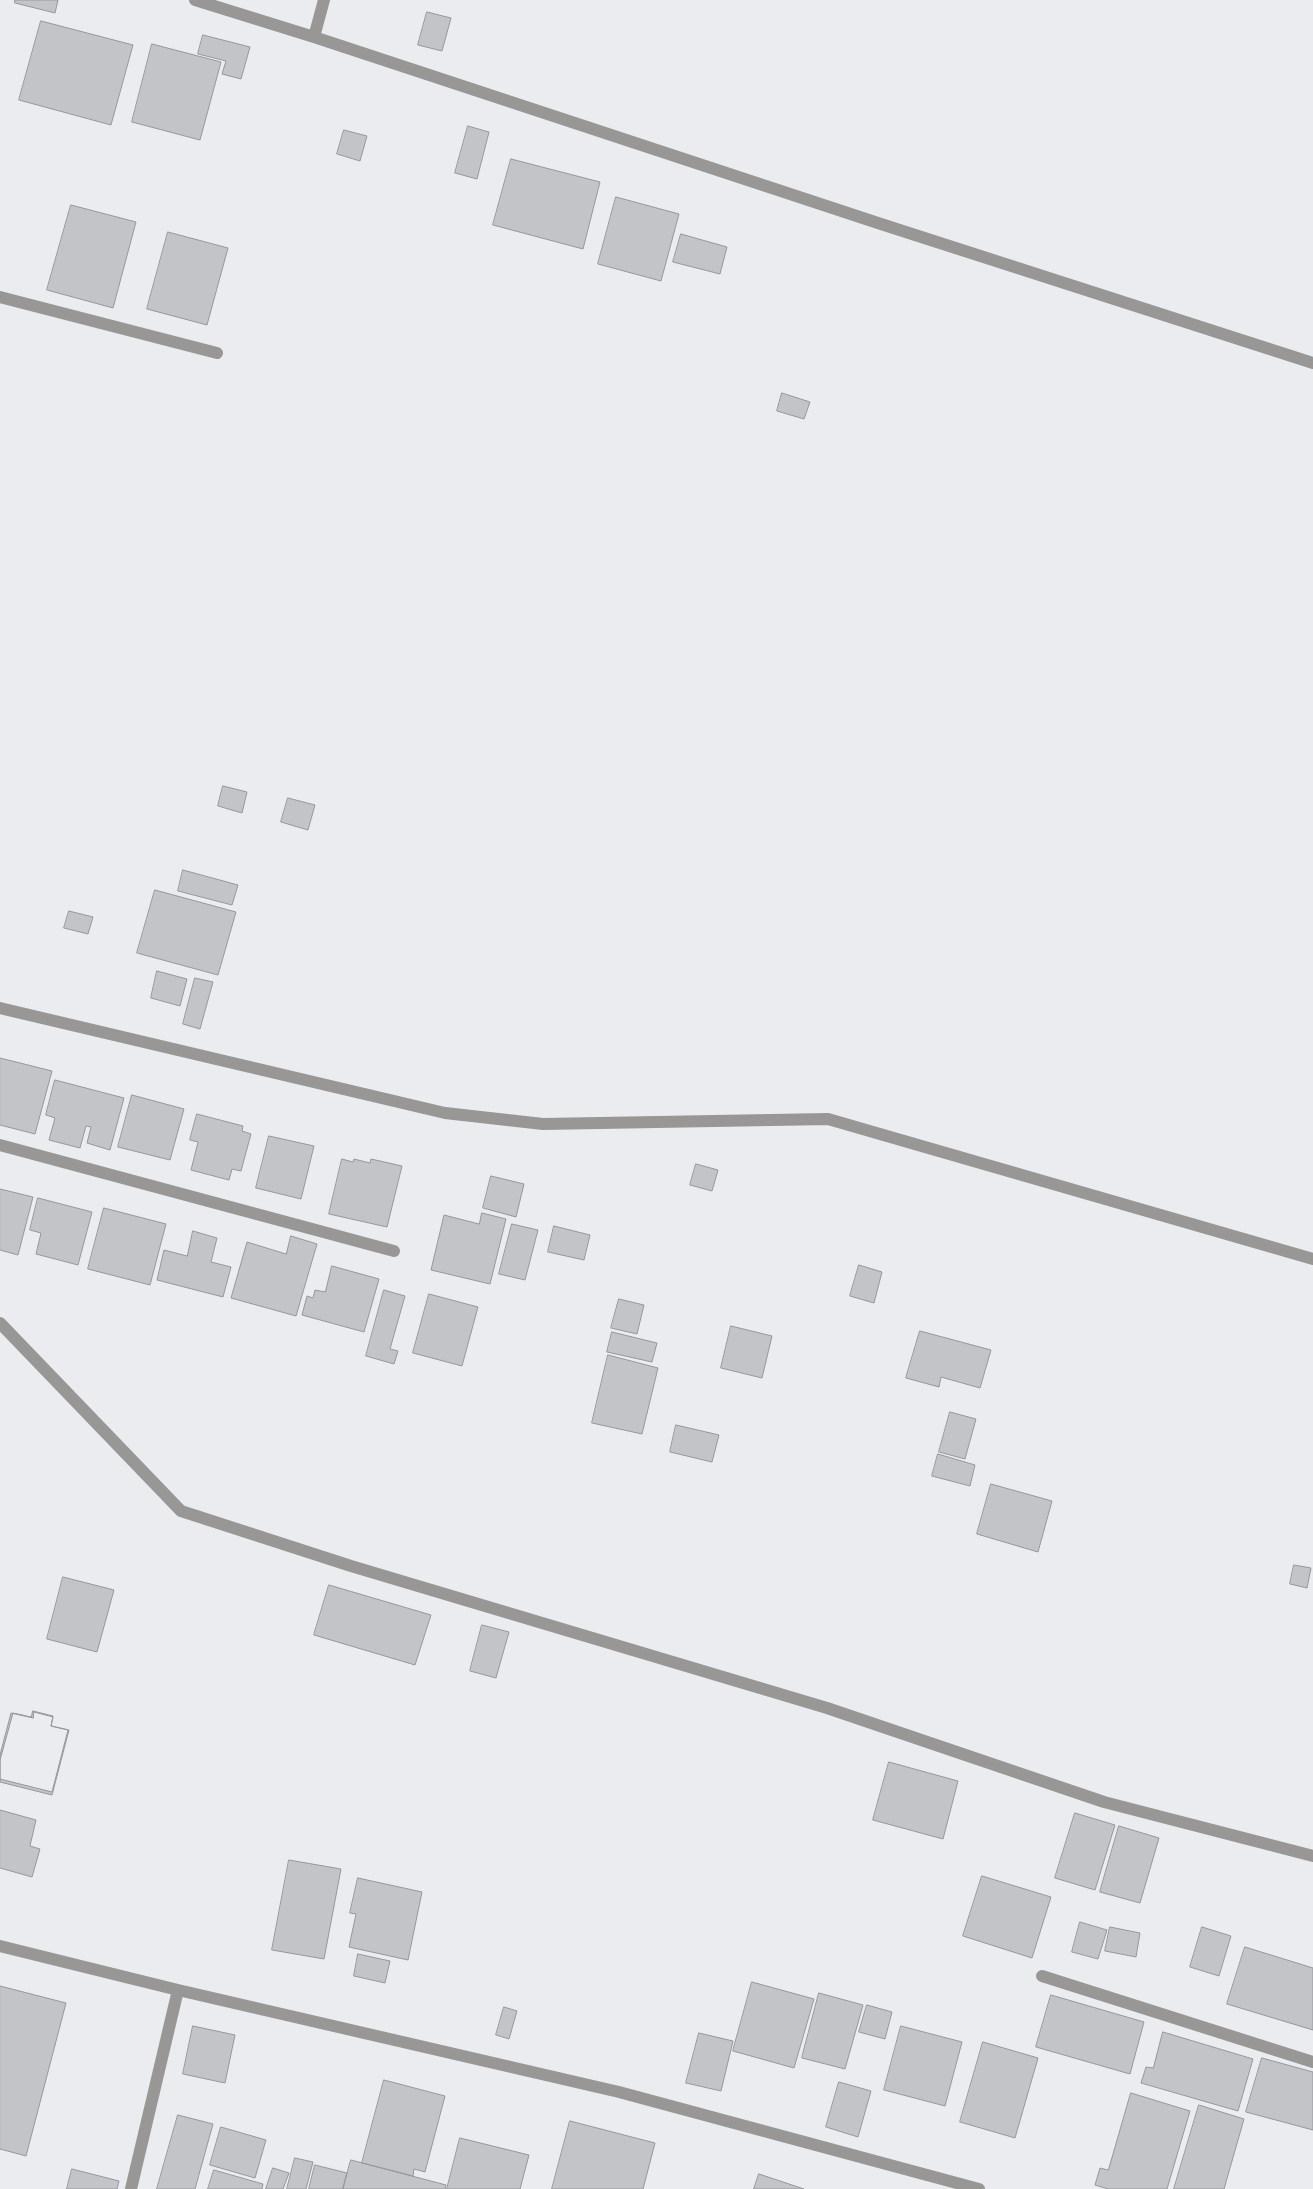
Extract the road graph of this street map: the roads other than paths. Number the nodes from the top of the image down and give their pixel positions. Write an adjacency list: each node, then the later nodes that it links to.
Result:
1 (194, 0): 3 (street)
2 (324, 0): 3 (street)
3 (314, 37): 6 (street)
4 (0, 297): 5 (street)
5 (216, 354)
6 (1313, 363)
7 (0, 1008): 10 (street)
8 (0, 1145): 9 (street)
9 (394, 1250)
10 (1313, 1259)
11 (0, 1323): 12 (street)
12 (1313, 1856)
13 (0, 1946): 15 (street)
14 (1042, 1976): 16 (street)
15 (178, 1990): 17 (street); 18 (street)
16 (1313, 2062)
17 (130, 2189)
18 (979, 2189)

